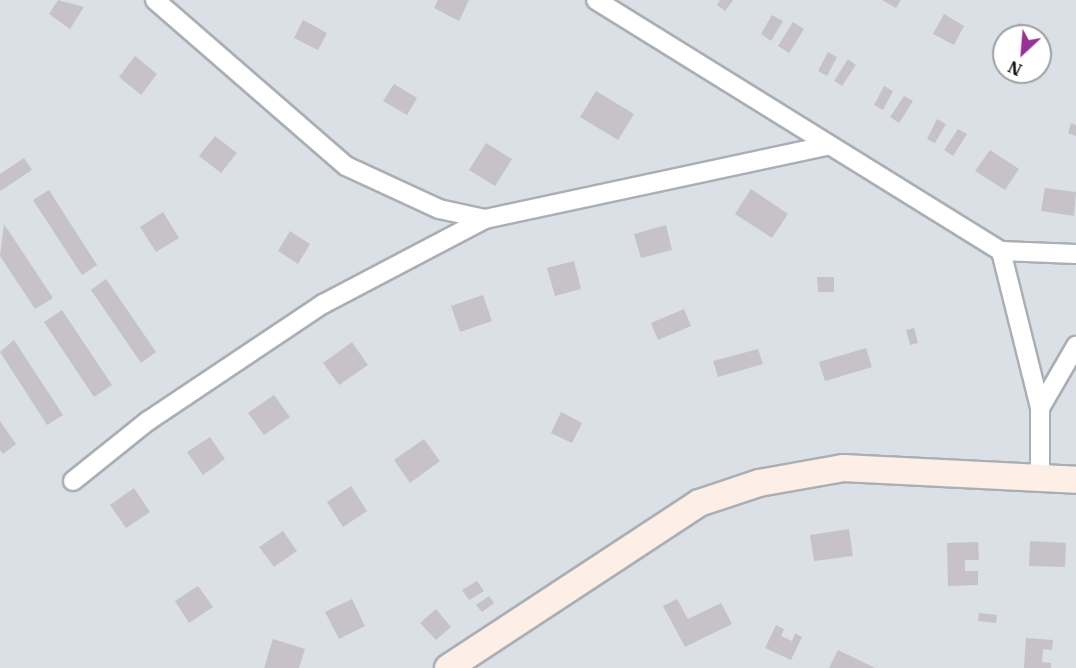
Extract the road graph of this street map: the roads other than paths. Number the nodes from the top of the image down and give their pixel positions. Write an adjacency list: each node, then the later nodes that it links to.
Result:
1 (155, 0): 4 (street)
2 (596, 0): 3 (street)
3 (826, 146): 4 (street); 5 (street)
4 (485, 219): 11 (street)
5 (1000, 251): 6 (street); 8 (street)
6 (1076, 255)
7 (1076, 346): 8 (street)
8 (1040, 408): 9 (street)
9 (1040, 478): 10 (street); 12 (street)
10 (1076, 480)
11 (73, 481)
12 (448, 668)

